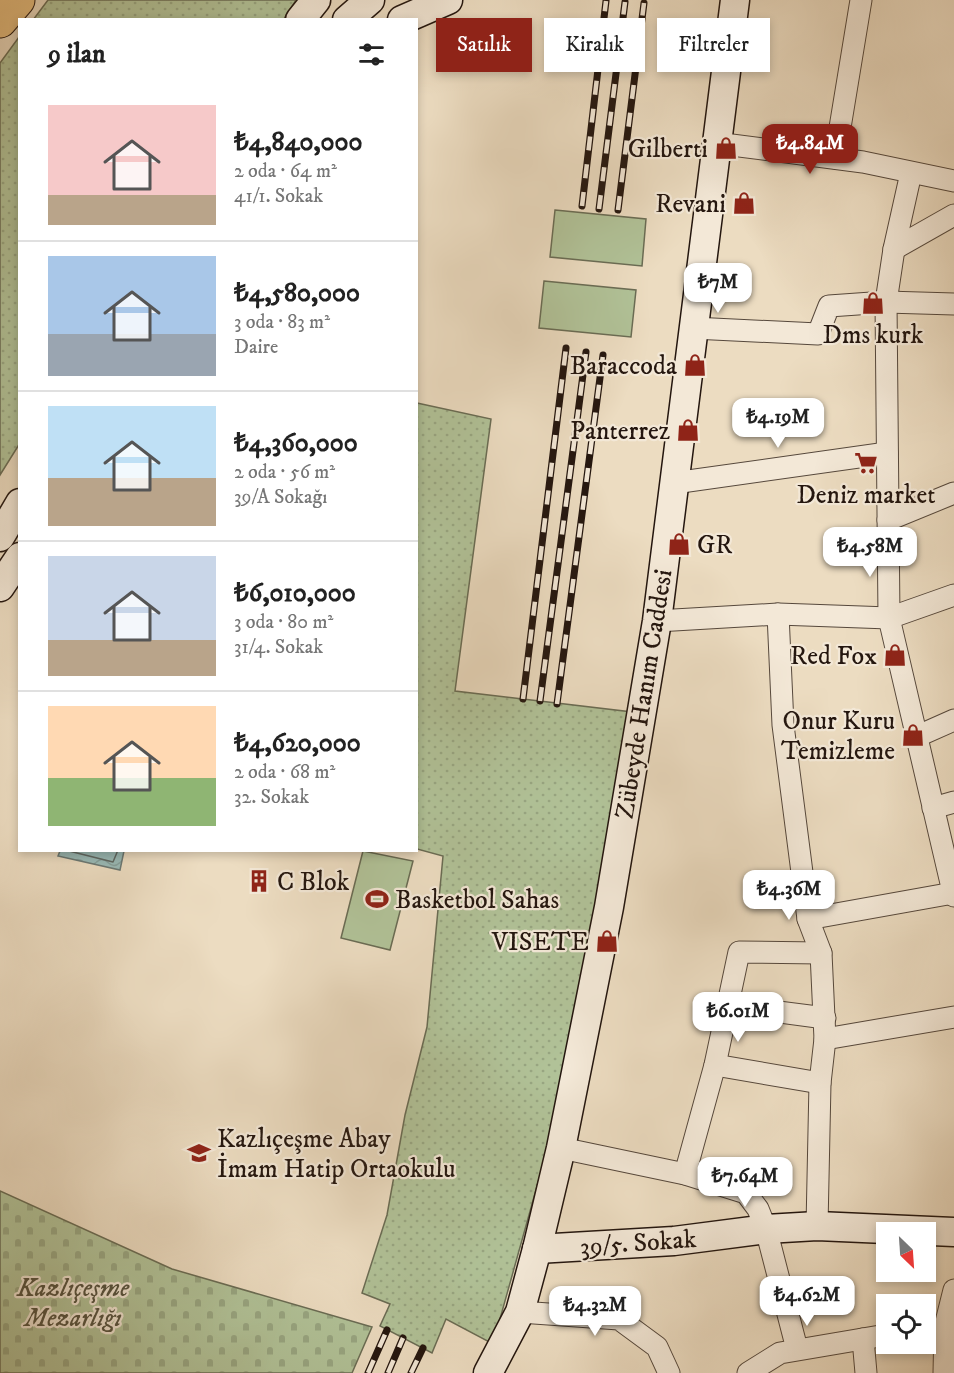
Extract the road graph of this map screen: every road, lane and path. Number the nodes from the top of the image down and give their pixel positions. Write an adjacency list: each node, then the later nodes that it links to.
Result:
1 (18, 0): 10 (highway)
2 (316, 0): 7 (street)
3 (369, 0): 8 (street)
4 (448, 0): 9 (street)
5 (735, 0): 11 (street, Zübeyde Hanım Caddesi)
6 (861, 0): 12 (street)
7 (302, 18)
8 (349, 18)
9 (407, 18)
10 (0, 21)
11 (716, 143): 12 (street); 19 (street, Zübeyde Hanım Caddesi)
12 (835, 158): 13 (street)
13 (911, 173): 14 (street); 16 (street)
14 (954, 181)
15 (954, 215): 16 (street)
16 (894, 249): 17 (street)
17 (886, 302): 18 (street); 19 (street); 20 (street)
18 (954, 304)
19 (693, 328): 21 (street, Zübeyde Hanım Caddesi)
20 (887, 453): 21 (street); 24 (street)
21 (674, 483): 31 (street, Zübeyde Hanım Caddesi)
22 (954, 493): 24 (street)
23 (18, 506): 25 (street)
24 (888, 520): 30 (street)
25 (0, 537)
26 (18, 560): 27 (street)
27 (0, 587)
28 (954, 595): 30 (street)
29 (778, 614): 30 (street); 31 (street); 37 (street)
30 (889, 618): 33 (street)
31 (657, 621): 44 (street, Zübeyde Hanım Caddesi)
32 (954, 720): 33 (street)
33 (918, 736): 35 (street)
34 (954, 802): 35 (street)
35 (933, 808): 36 (street)
36 (953, 895): 37 (street)
37 (808, 919): 38 (street)
38 (821, 953): 39 (street); 41 (street)
39 (726, 1005): 41 (street); 42 (street)
40 (954, 1017): 41 (street)
41 (825, 1029): 43 (street)
42 (715, 1065): 43 (street); 45 (street)
43 (820, 1083): 46 (street)
44 (561, 1148): 45 (street); 49 (street, Zübeyde Hanım Caddesi)
45 (685, 1174): 47 (street)
46 (817, 1227): 47 (street, 39/5. Sokak); 48 (street, 39/5. Sokak)
47 (766, 1229): 49 (street, 39/5. Sokak); 55 (street)
48 (954, 1232)
49 (537, 1249): 51 (street, Zübeyde Hanım Caddesi)
50 (954, 1290): 52 (street)
51 (520, 1312): 56 (street, Zübeyde Hanım Caddesi); 57 (street)
52 (942, 1328): 60 (street)
53 (876, 1336): 54 (street)
54 (863, 1338): 55 (street); 59 (street)
55 (797, 1349): 58 (street)
56 (488, 1373)
57 (669, 1373)
58 (748, 1373)
59 (866, 1373)
60 (944, 1373)

